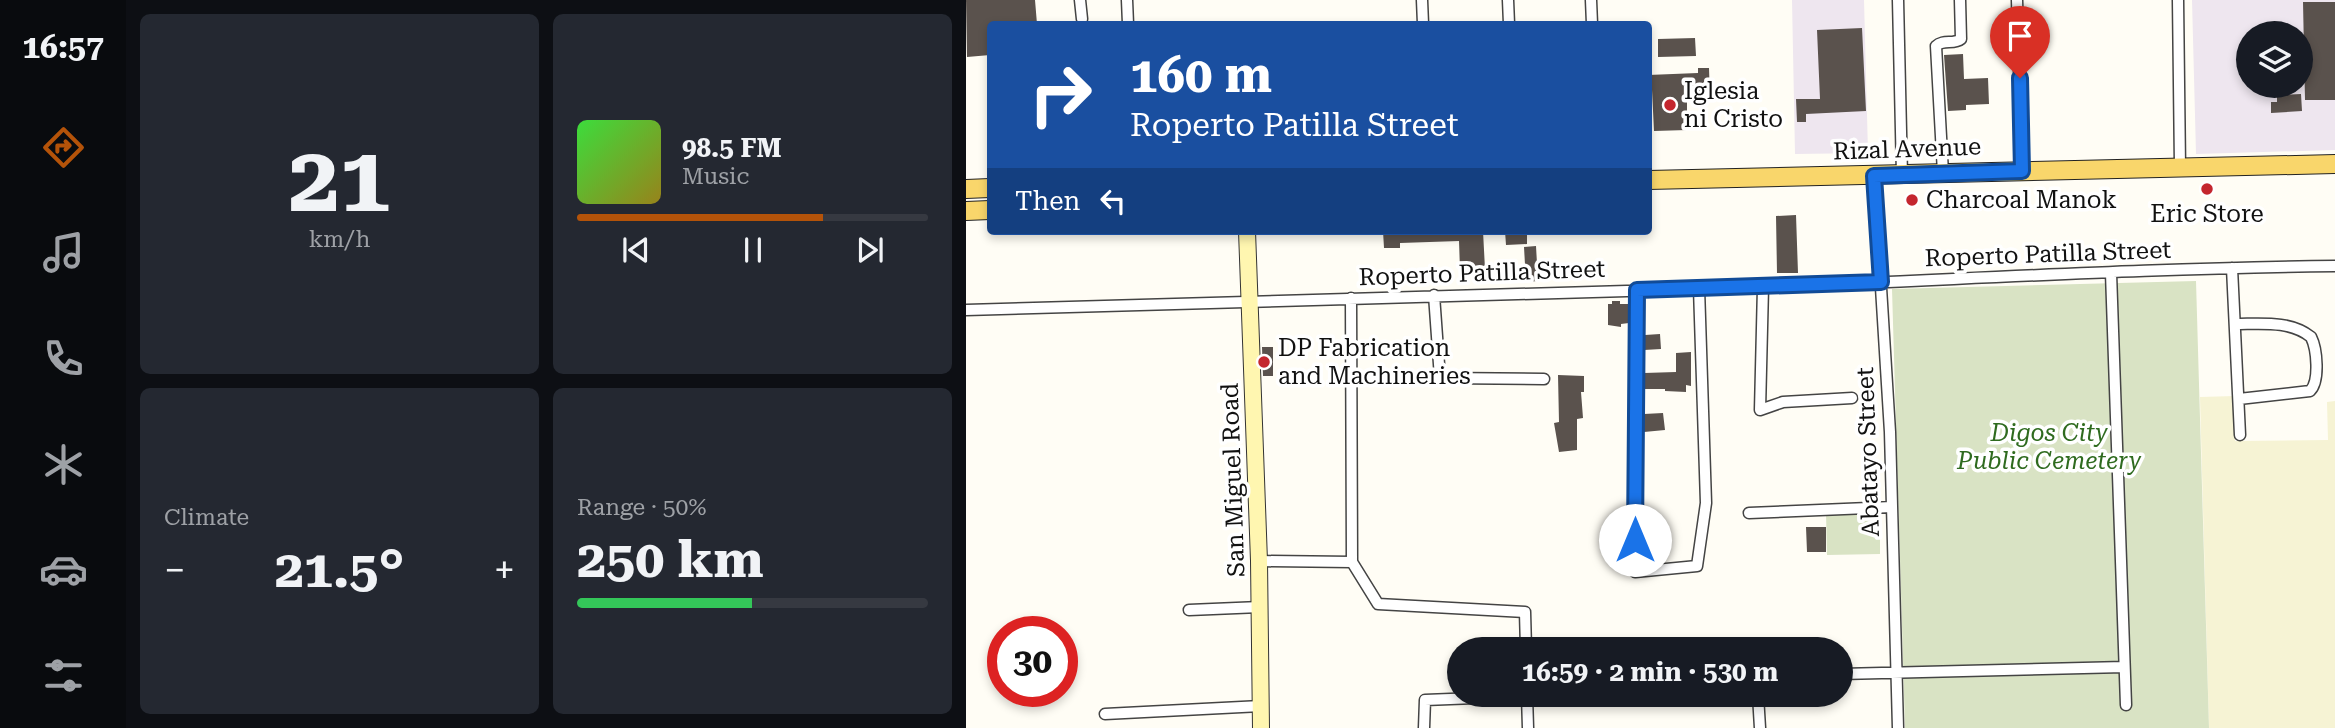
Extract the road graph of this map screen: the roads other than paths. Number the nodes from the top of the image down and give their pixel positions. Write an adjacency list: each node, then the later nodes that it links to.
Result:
1 (1080, 0): 10 (street)
2 (1127, 0): 11 (street)
3 (1422, 0): 12 (street)
4 (1508, 0): 13 (street)
5 (1591, 0): 14 (street)
6 (1898, 0): 19 (street)
7 (1960, 0): 18 (street)
8 (2017, 0): 17 (street)
9 (2178, 0): 16 (street)
10 (1082, 19)
11 (1128, 21)
12 (1423, 21)
13 (1509, 21)
14 (1591, 21)
15 (2335, 164): 16 (main road, Rizal Avenue)
16 (2180, 167): 17 (main road, Rizal Avenue)
17 (2022, 171): 18 (main road, Rizal Avenue)
18 (1943, 173): 19 (main road, Rizal Avenue)
19 (1902, 175): 20 (main road, Rizal Avenue)
20 (1874, 176): 21 (main road, Rizal Avenue); 30 (street, Abatayo Street)
21 (1652, 180)
22 (987, 188): 23 (main road)
23 (966, 189)
24 (966, 211): 25 (main road)
25 (987, 211)
26 (1247, 235): 36 (street, San Miguel Road)
27 (2335, 267): 28 (street, Roperto Patilla Street)
28 (2232, 268): 29 (street, Roperto Patilla Street); 38 (street)
29 (2111, 272): 30 (street, Roperto Patilla Street); 50 (street)
30 (1881, 282): 31 (street, Roperto Patilla Street); 43 (street, Abatayo Street)
31 (1763, 287): 32 (street, Roperto Patilla Street); 40 (street)
32 (1699, 288): 33 (street, Roperto Patilla Street); 33 (street)
33 (1637, 290): 34 (street, Roperto Patilla Street)
34 (1434, 296): 35 (street, Roperto Patilla Street); 39 (street)
35 (1351, 298): 36 (street, Roperto Patilla Street); 46 (street)
36 (1250, 300): 37 (street, Roperto Patilla Street); 45 (street, San Miguel Road)
37 (966, 310)
38 (2235, 324): 41 (street); 41 (street)
39 (1544, 379)
40 (1852, 398)
41 (2239, 399): 42 (street)
42 (2240, 435)
43 (1892, 507): 44 (street); 51 (street, Abatayo Street)
44 (1749, 513)
45 (1259, 561): 46 (street); 47 (street, San Miguel Road)
46 (1352, 562): 49 (street)
47 (1260, 607): 48 (street); 55 (street, San Miguel Road)
48 (1189, 610)
49 (1526, 637)
50 (2124, 667): 51 (street); 54 (street)
51 (1896, 673): 52 (street); 63 (street, Abatayo Street)
52 (1853, 674)
53 (1447, 699): 60 (street)
54 (2126, 705)
55 (1261, 706): 58 (street); 59 (street, San Miguel Road)
56 (1527, 707): 61 (street)
57 (1759, 707): 62 (street)
58 (1105, 714)
59 (1261, 728)
60 (1424, 728)
61 (1528, 728)
62 (1760, 728)
63 (1898, 728)

